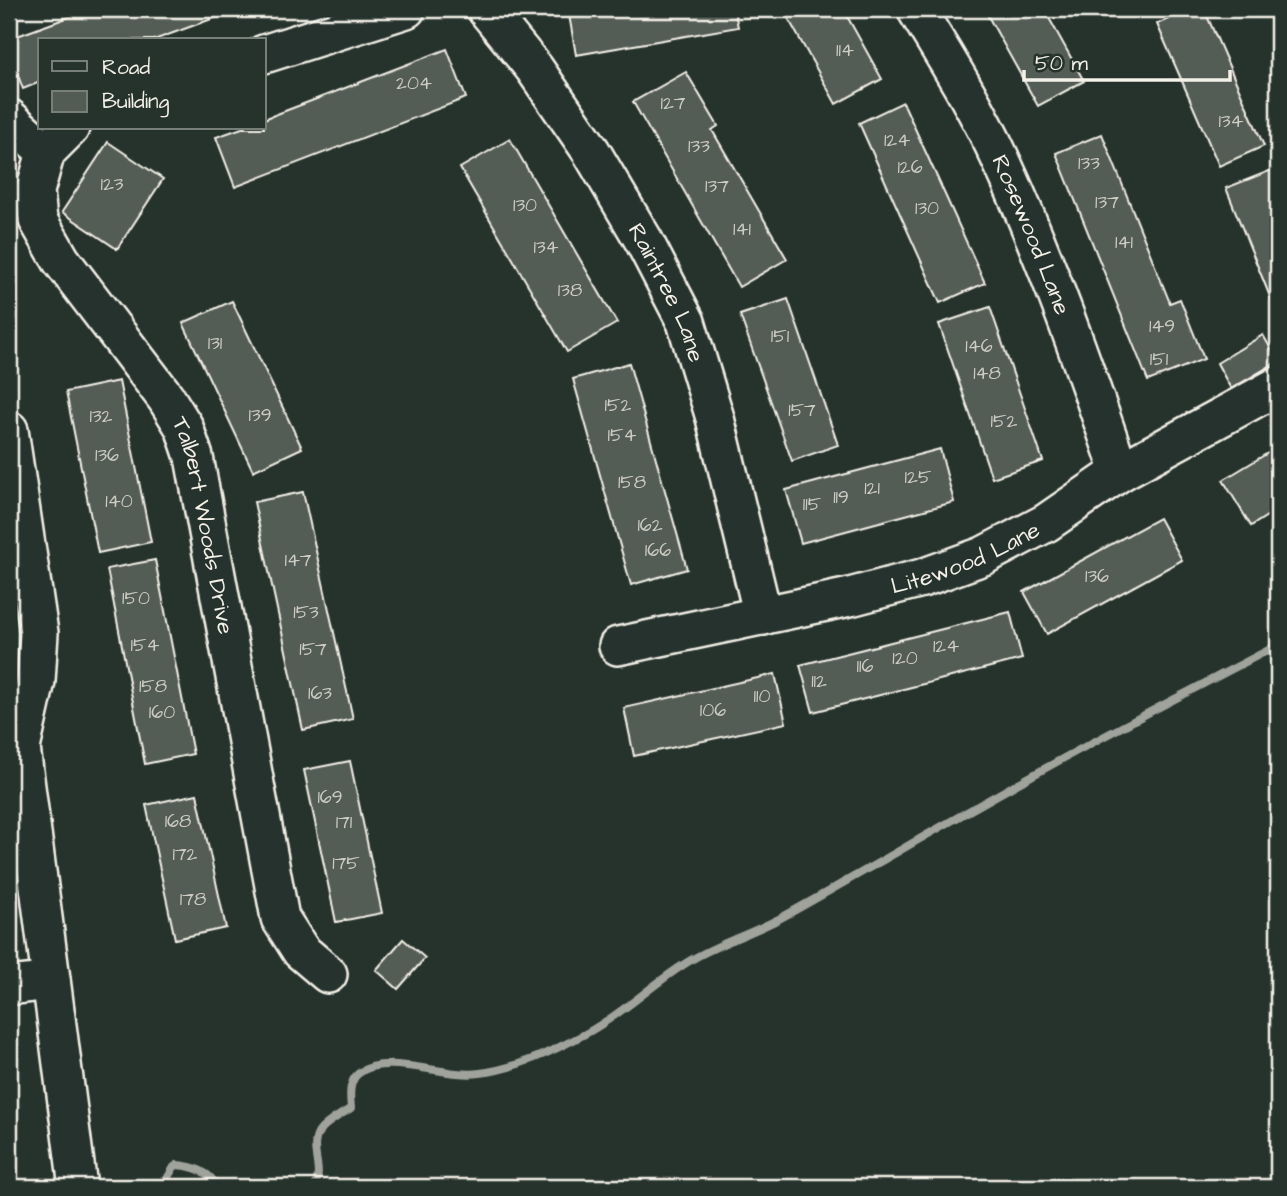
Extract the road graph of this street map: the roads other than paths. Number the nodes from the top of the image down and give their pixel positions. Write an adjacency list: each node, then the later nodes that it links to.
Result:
1 (406, 9): 4 (street)
2 (486, 9): 11 (street, Raintree Lane)
3 (916, 9): 9 (street, Rosewood Lane)
4 (266, 53)
5 (9, 118): 6 (street, Talbert Woods Drive)
6 (58, 140): 13 (street, Talbert Woods Drive)
7 (1278, 386): 9 (street, Litewood Lane)
8 (9, 430): 10 (street)
9 (1120, 472): 11 (street, Litewood Lane)
10 (14, 507): 14 (street)
11 (763, 617): 12 (street, Litewood Lane)
12 (618, 646)
13 (328, 974)
14 (51, 982): 15 (street); 16 (street)
15 (9, 986)
16 (78, 1187)

